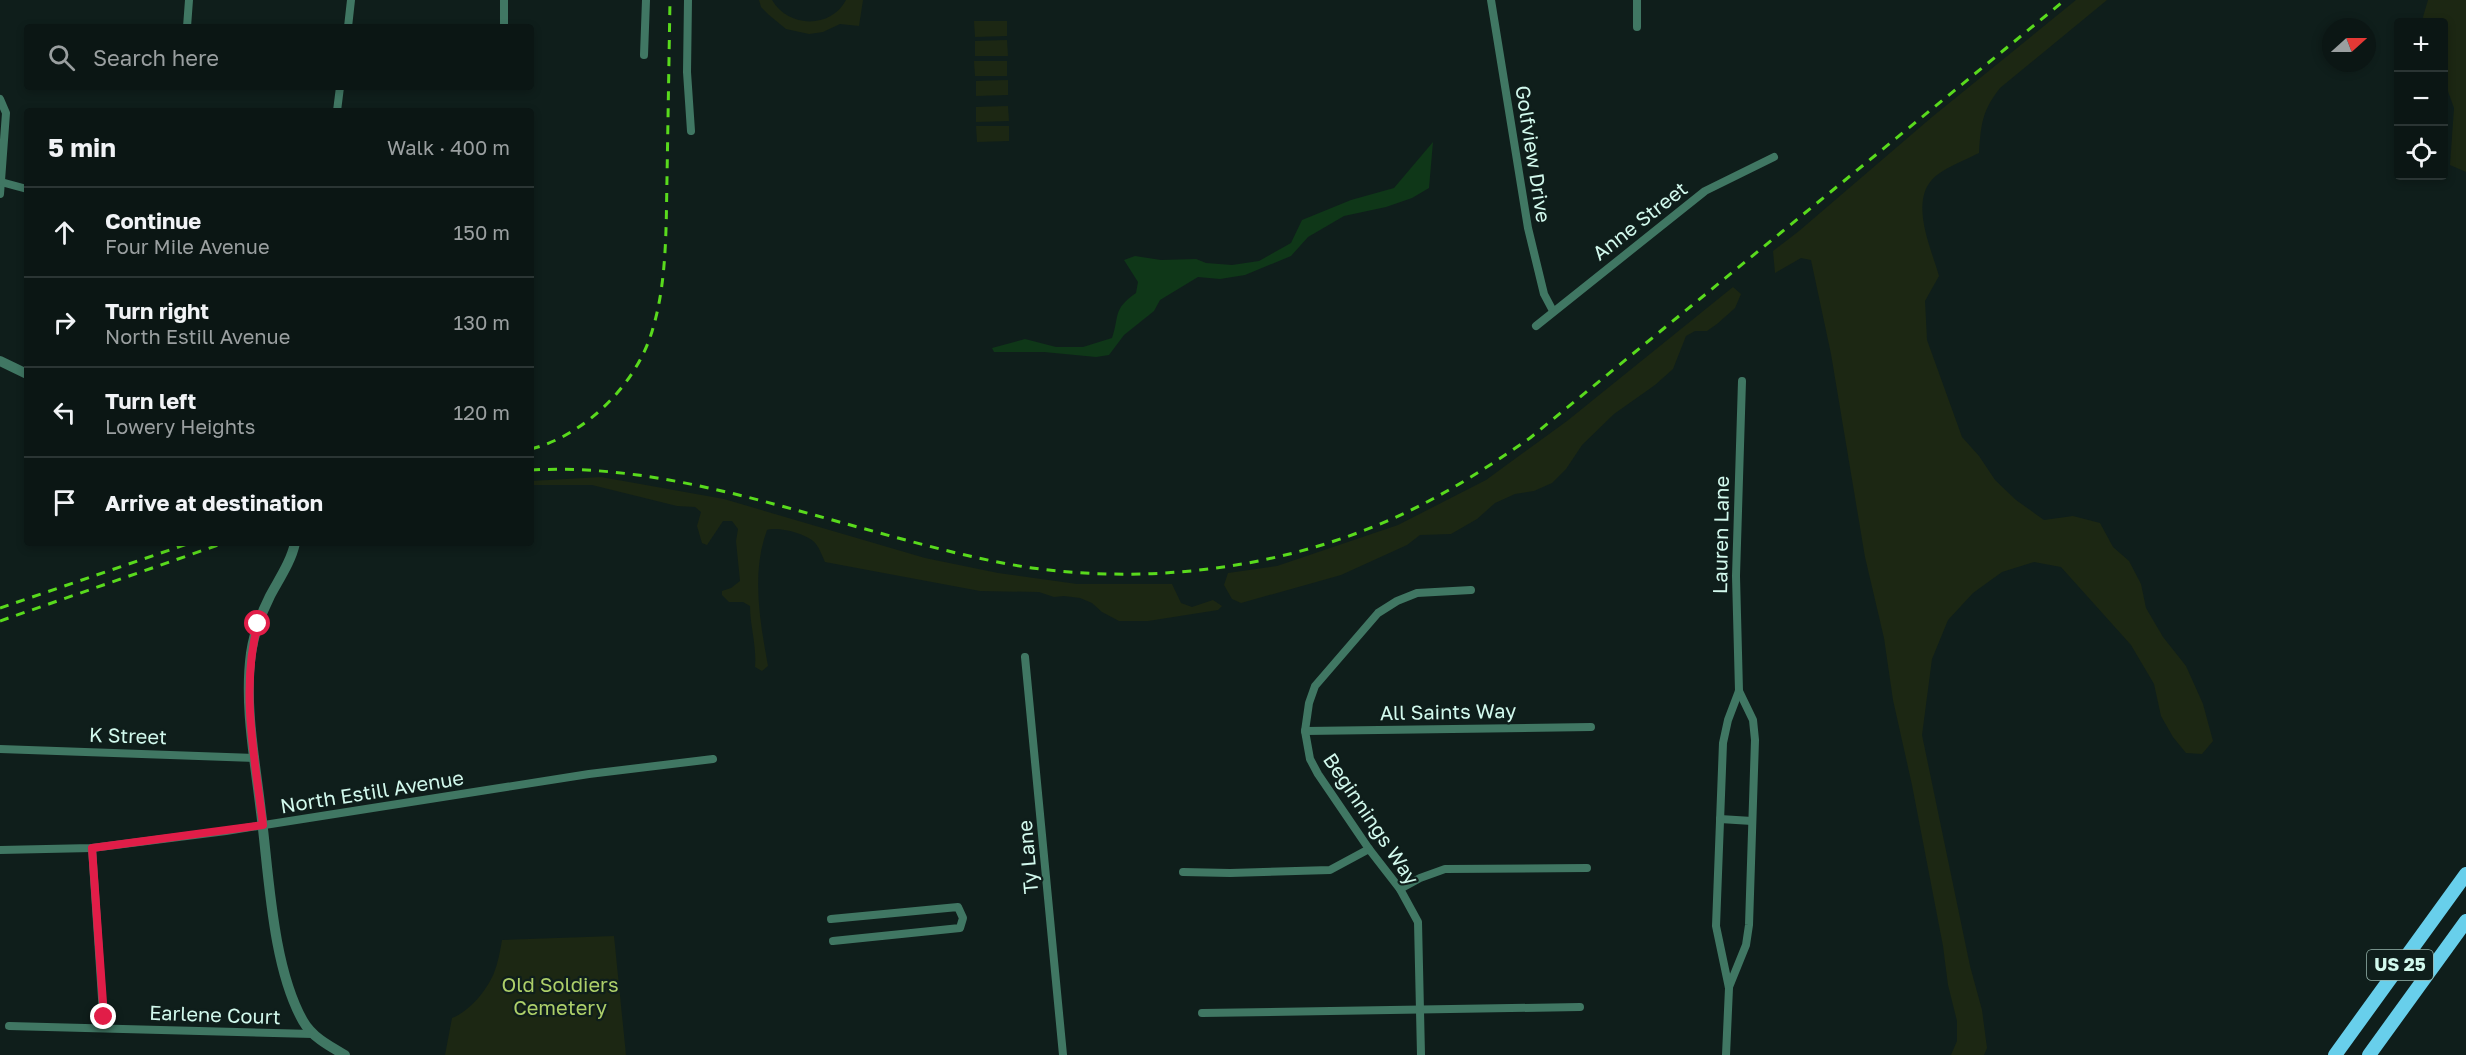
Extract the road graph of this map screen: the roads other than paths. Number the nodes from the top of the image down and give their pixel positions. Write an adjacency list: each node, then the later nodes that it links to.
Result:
1 (189, 0): 8 (street)
2 (351, 0): 9 (street)
3 (504, 0): 10 (street)
4 (646, 0): 12 (street)
5 (688, 0): 16 (street)
6 (1491, 0): 21 (street, Golfview Drive)
7 (1637, 0): 11 (street)
8 (187, 24)
9 (348, 24)
10 (504, 24)
11 (1637, 27)
12 (644, 55)
13 (340, 90): 15 (street)
14 (2, 102): 18 (street)
15 (336, 108)
16 (691, 131)
17 (1774, 157): 21 (street, Anne Street)
18 (1, 182): 19 (street); 20 (street)
19 (24, 188)
20 (0, 194)
21 (1553, 311): 22 (street, Anne Street)
22 (1536, 326)
23 (0, 361): 24 (street)
24 (24, 373)
25 (1742, 381): 29 (street, Lauren Lane)
26 (294, 546): 33 (street)
27 (1471, 590): 31 (street, Beginnings Way)
28 (1025, 657): 56 (street, Ty Lane)
29 (1739, 691): 35 (street, Lauren Lane); 36 (street, Lauren Lane)
30 (1591, 727): 31 (street, All Saints Way)
31 (1305, 731): 39 (street, Beginnings Way)
32 (0, 749): 33 (street, K Street)
33 (255, 758): 37 (street)
34 (713, 759): 37 (street, North Estill Avenue)
35 (1720, 819): 36 (street); 48 (street, Lauren Lane)
36 (1752, 821): 48 (street, Lauren Lane)
37 (263, 825): 38 (street, North Estill Avenue); 54 (street)
38 (92, 848): 40 (street, North Estill Avenue); 53 (street)
39 (1369, 849): 42 (street); 44 (street, Beginnings Way)
40 (0, 850)
41 (1587, 868): 44 (street)
42 (1183, 872)
43 (2466, 874): 59 (main road, US 25)
44 (1400, 889): 50 (street, Beginnings Way)
45 (831, 919): 47 (street)
46 (2466, 921): 60 (main road, US 25)
47 (833, 941)
48 (1729, 988): 58 (street, Lauren Lane)
49 (1580, 1007): 50 (street)
50 (1420, 1009): 51 (street); 57 (street, Beginnings Way)
51 (1202, 1013)
52 (9, 1026): 53 (street, Earlene Court)
53 (104, 1028): 54 (street, Earlene Court)
54 (313, 1034): 55 (street)
55 (345, 1055)
56 (1063, 1055)
57 (1421, 1055)
58 (1726, 1055)
59 (2335, 1055)
60 (2369, 1055)

